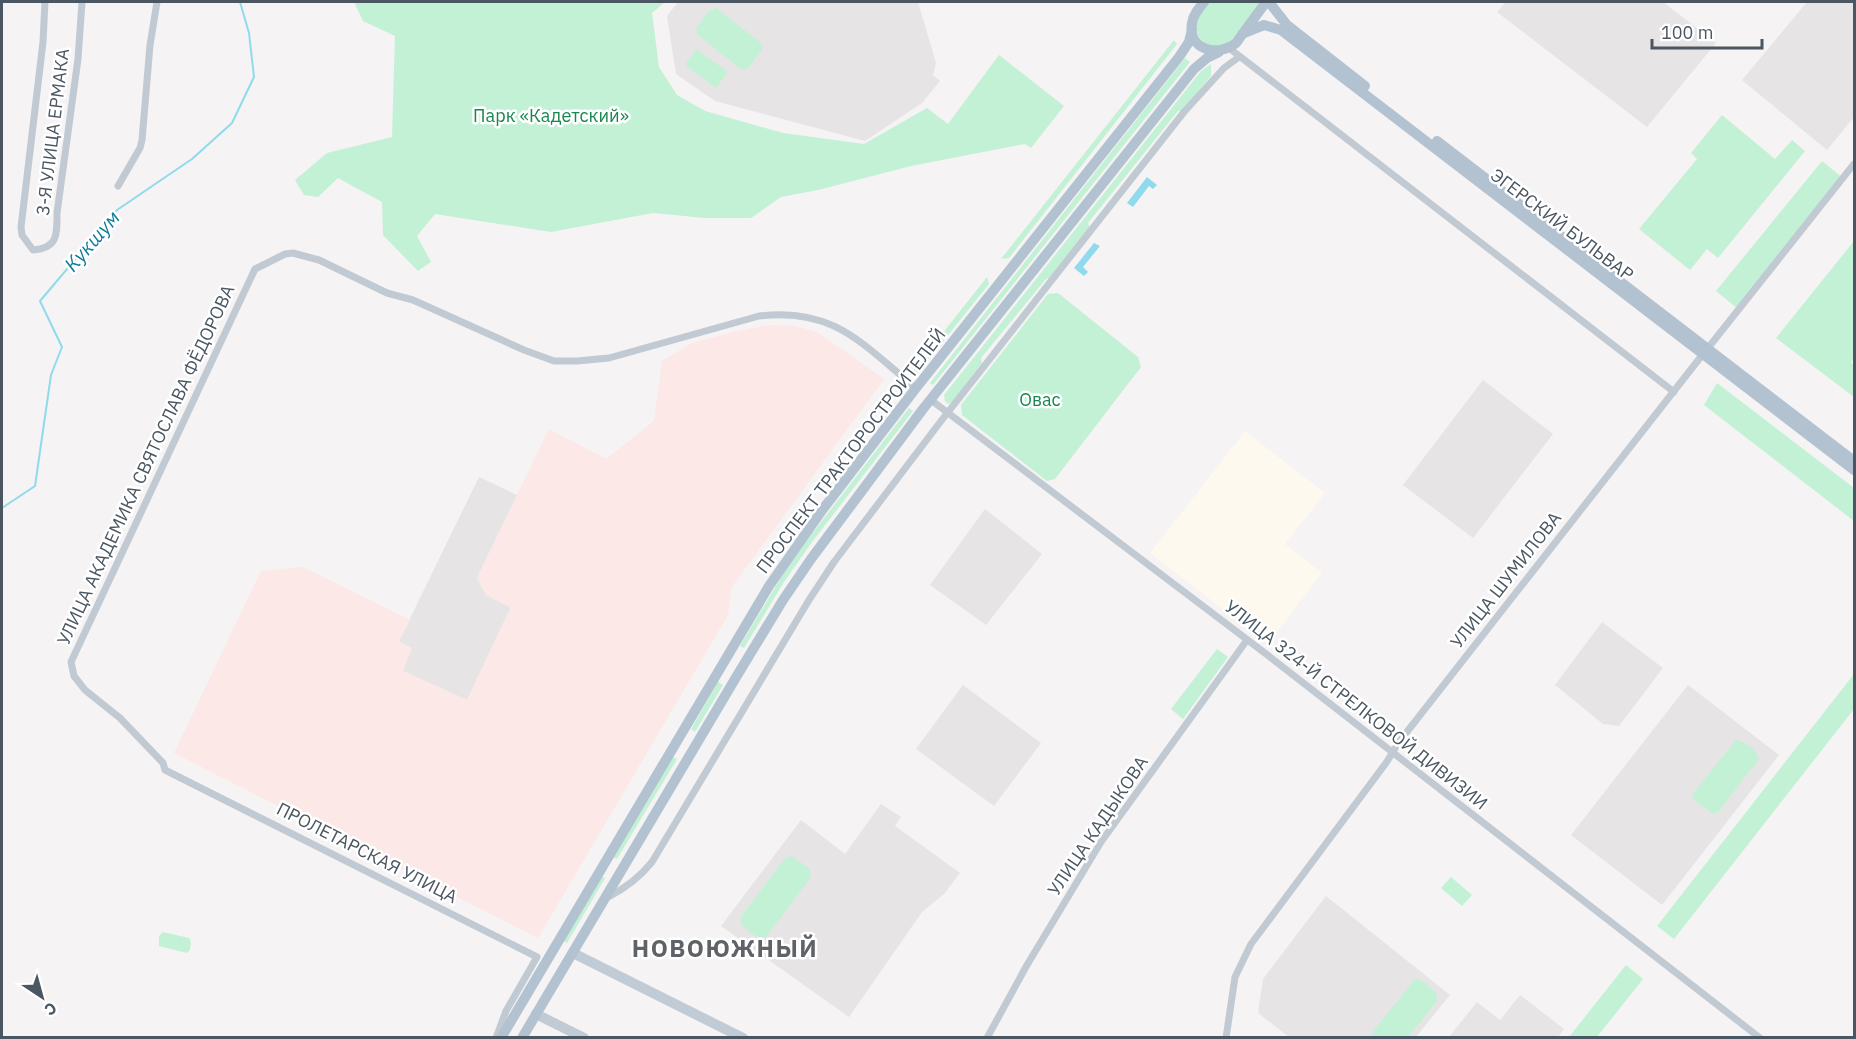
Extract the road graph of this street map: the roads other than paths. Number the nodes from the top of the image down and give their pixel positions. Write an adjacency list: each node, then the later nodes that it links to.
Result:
1 (45, 2): 2 (street, 3-Я УЛИЦА ЕРМАКА)
2 (82, 2)
3 (157, 2): 12 (street)
4 (1204, 2): 6 (main road, ПРОСПЕКТ ТРАКТОРОСТРОИТЕЛЕЙ)
5 (1267, 2): 7 (main road, ПРОСПЕКТ ТРАКТОРОСТРОИТЕЛЕЙ); 10 (main road, ЭГЕРСКИЙ БУЛЬВАР)
6 (1192, 29): 8 (main road); 14 (main road, ПРОСПЕКТ ТРАКТОРОСТРОИТЕЛЕЙ)
7 (1244, 33): 8 (main road, ПРОСПЕКТ ТРАКТОРОСТРОИТЕЛЕЙ); 10 (main road, ЭГЕРСКИЙ БУЛЬВАР)
8 (1224, 50): 9 (street); 16 (main road, ПРОСПЕКТ ТРАКТОРОСТРОИТЕЛЕЙ)
9 (1239, 57): 15 (street); 17 (street)
10 (1411, 126): 13 (main road, ЭГЕРСКИЙ БУЛЬВАР)
11 (1854, 164): 13 (street, УЛИЦА ШУМИЛОВА)
12 (118, 186)
13 (1706, 351): 15 (street, УЛИЦА ШУМИЛОВА); 18 (main road, ЭГЕРСКИЙ БУЛЬВАР)
14 (916, 388): 16 (main road); 21 (main road, ПРОСПЕКТ ТРАКТОРОСТРОИТЕЛЕЙ); 26 (street, УЛИЦА АКАДЕМИКА СВЯТОСЛАВА ФЁДОРОВА)
15 (1674, 392): 25 (street, УЛИЦА ШУМИЛОВА)
16 (931, 400): 17 (street, УЛИЦА 324-Й СТРЕЛКОВОЙ ДИВИЗИИ); 22 (main road, ПРОСПЕКТ ТРАКТОРОСТРОИТЕЛЕЙ)
17 (948, 412): 20 (street, УЛИЦА 324-Й СТРЕЛКОВОЙ ДИВИЗИИ); 29 (street)
18 (1847, 458): 19 (main road, ЭГЕРСКИЙ БУЛЬВАР)
19 (1854, 470)
20 (1247, 640): 25 (street, УЛИЦА 324-Й СТРЕЛКОВОЙ ДИВИЗИИ); 40 (street, УЛИЦА КАДЫКОВА)
21 (730, 653): 22 (main road); 23 (main road, ПРОСПЕКТ ТРАКТОРОСТРОИТЕЛЕЙ)
22 (745, 662): 24 (main road, ПРОСПЕКТ ТРАКТОРОСТРОИТЕЛЕЙ)
23 (677, 741): 24 (main road); 27 (main road, ПРОСПЕКТ ТРАКТОРОСТРОИТЕЛЕЙ)
24 (693, 750): 28 (main road, ПРОСПЕКТ ТРАКТОРОСТРОИТЕЛЕЙ)
25 (1393, 752): 41 (street, УЛИЦА ШУМИЛОВА); 42 (street, УЛИЦА 324-Й СТРЕЛКОВОЙ ДИВИЗИИ)
26 (165, 770): 32 (street, ПРОЛЕТАРСКАЯ УЛИЦА)
27 (603, 866): 28 (main road); 30 (main road, ПРОСПЕКТ ТРАКТОРОСТРОИТЕЛЕЙ)
28 (619, 875): 29 (main road, ПРОСПЕКТ ТРАКТОРОСТРОИТЕЛЕЙ)
29 (605, 898): 31 (main road, ПРОСПЕКТ ТРАКТОРОСТРОИТЕЛЕЙ)
30 (554, 949): 31 (main road); 32 (street); 33 (main road, ПРОСПЕКТ ТРАКТОРОСТРОИТЕЛЕЙ)
31 (573, 953): 34 (main road, ПРОСПЕКТ ТРАКТОРОСТРОИТЕЛЕЙ); 39 (street)
32 (537, 957): 35 (street)
33 (524, 999): 34 (main road); 36 (main road, ПРОСПЕКТ ТРАКТОРОСТРОИТЕЛЕЙ)
34 (536, 1014): 37 (main road, ПРОСПЕКТ ТРАКТОРОСТРОИТЕЛЕЙ); 38 (street)
35 (496, 1038)
36 (501, 1038)
37 (522, 1038)
38 (584, 1038)
39 (743, 1038)
40 (987, 1038)
41 (1226, 1038)
42 (1760, 1038)

